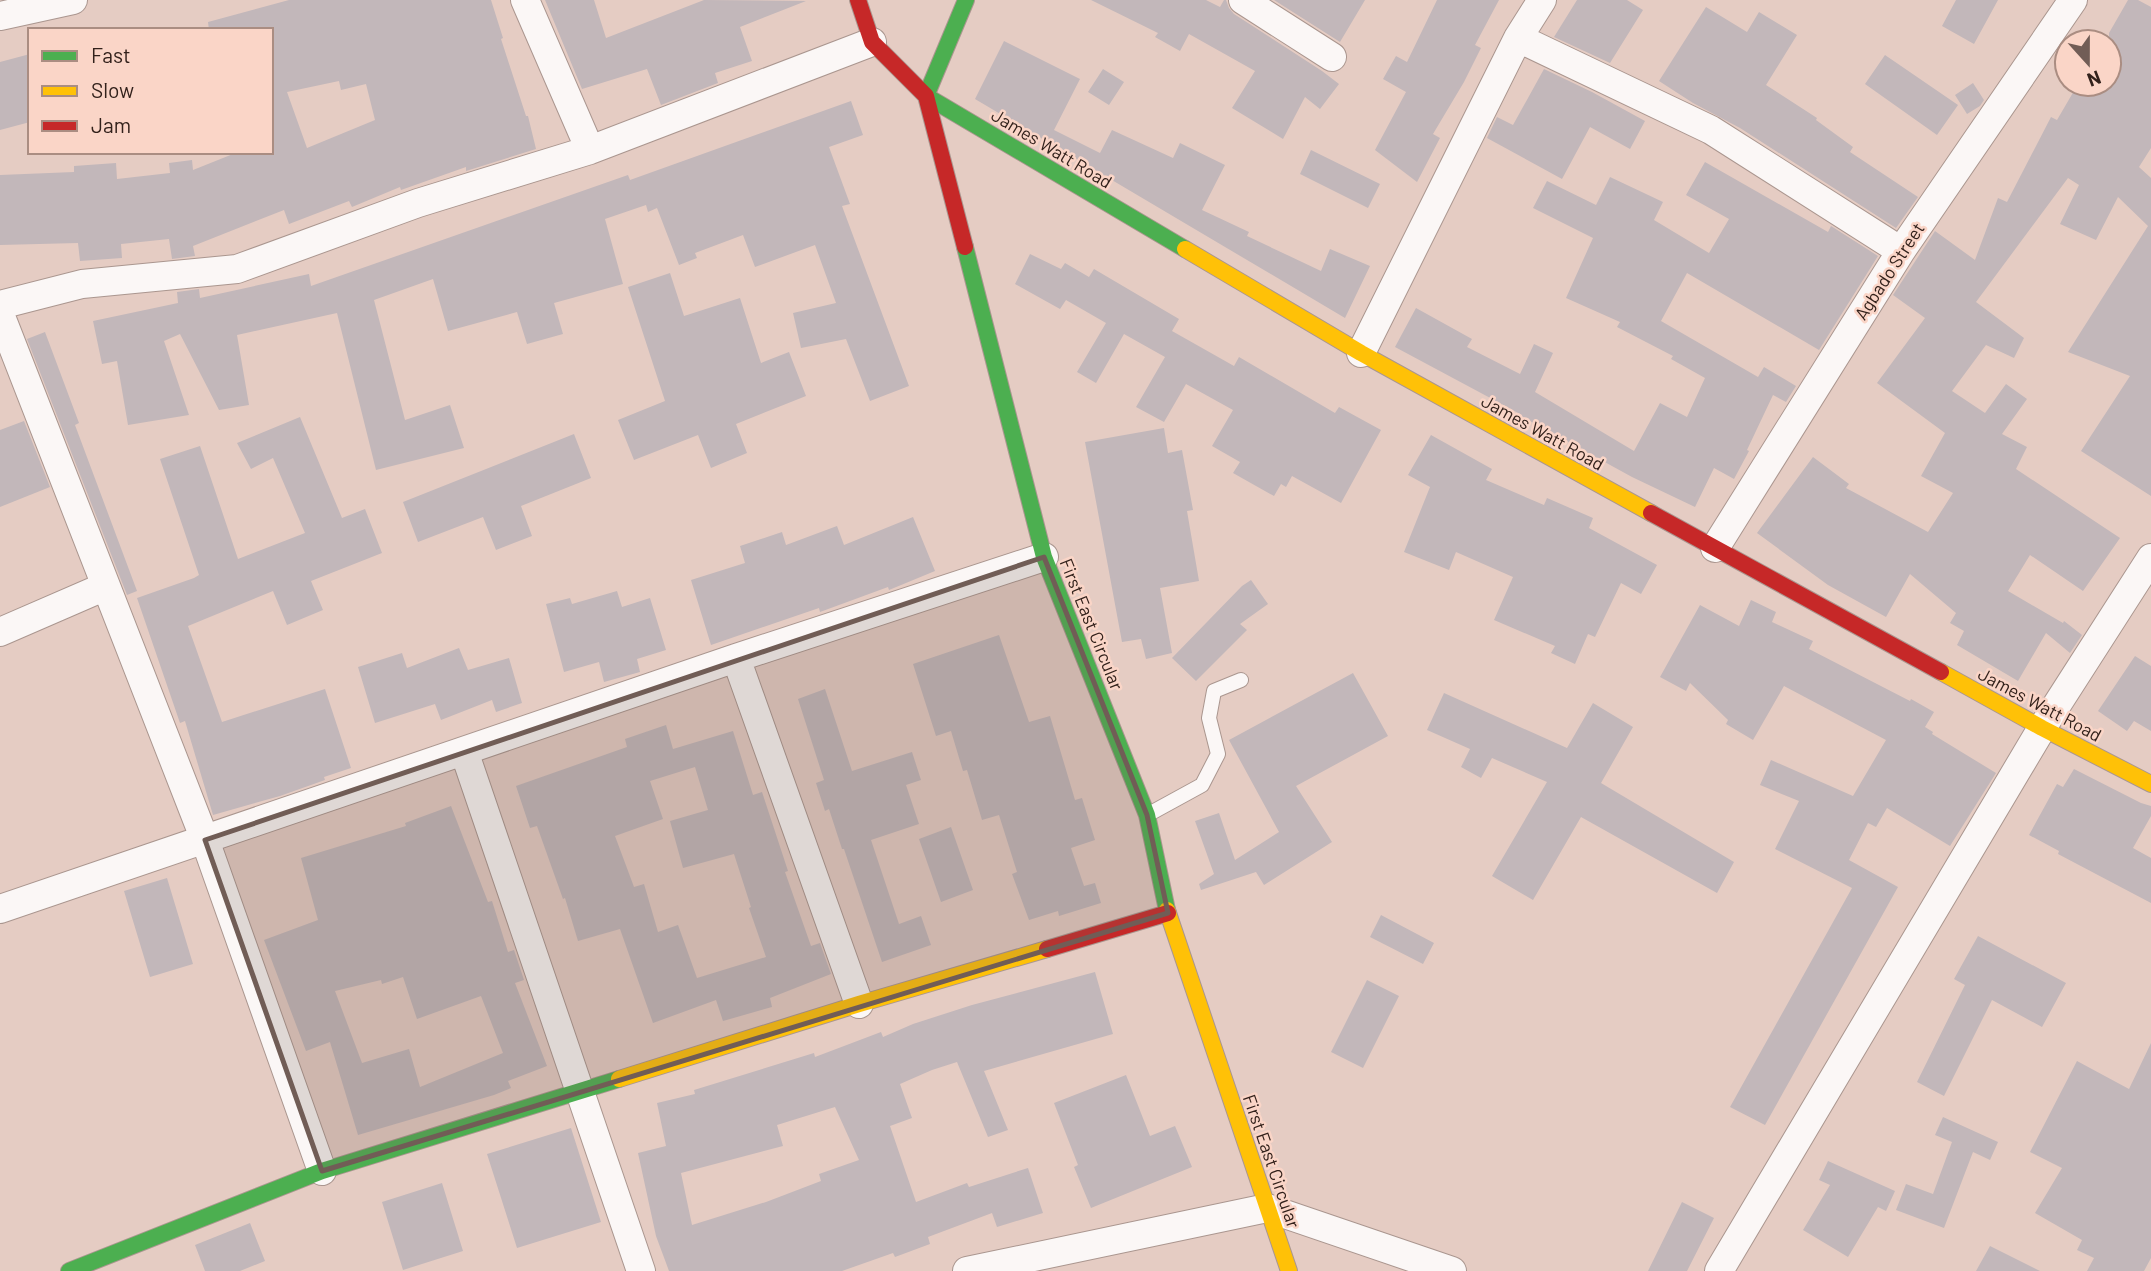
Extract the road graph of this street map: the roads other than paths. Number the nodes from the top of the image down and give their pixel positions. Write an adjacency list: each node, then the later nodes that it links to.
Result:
1 (72, 0): 8 (street)
2 (525, 0): 13 (street)
3 (858, 0): 10 (street)
4 (966, 0): 12 (street)
5 (1243, 0): 11 (street)
6 (1542, 0): 9 (street)
7 (2073, 0): 14 (street, Agbado Street)
8 (0, 16)
9 (1518, 38): 14 (street); 17 (street)
10 (872, 42): 12 (street); 13 (street)
11 (1332, 57)
12 (926, 96): 17 (street, James Watt Road); 19 (street, First East Circular)
13 (590, 150): 15 (street)
14 (1901, 251): 18 (street, Agbado Street)
15 (0, 305)
16 (0, 314): 21 (street)
17 (1361, 353): 18 (street, James Watt Road)
18 (1715, 548): 25 (street, James Watt Road)
19 (1044, 557): 23 (street); 28 (street, First East Circular)
20 (2151, 558): 25 (street)
21 (106, 586): 22 (street); 29 (street)
22 (0, 632)
23 (736, 658): 26 (street); 32 (street)
24 (1241, 680): 28 (lane)
25 (2042, 728): 27 (street, James Watt Road); 41 (street)
26 (464, 751): 29 (street); 33 (street)
27 (2151, 784)
28 (1147, 815): 31 (street, First East Circular)
29 (205, 840): 30 (street); 34 (street)
30 (0, 909)
31 (1168, 914): 32 (street); 35 (street, First East Circular)
32 (859, 1004): 33 (street)
33 (581, 1091): 34 (street); 37 (street)
34 (322, 1171): 36 (street)
35 (1268, 1208): 38 (street); 39 (street, First East Circular); 40 (street)
36 (69, 1271)
37 (641, 1271)
38 (967, 1271)
39 (1289, 1271)
40 (1452, 1271)
41 (1719, 1271)

